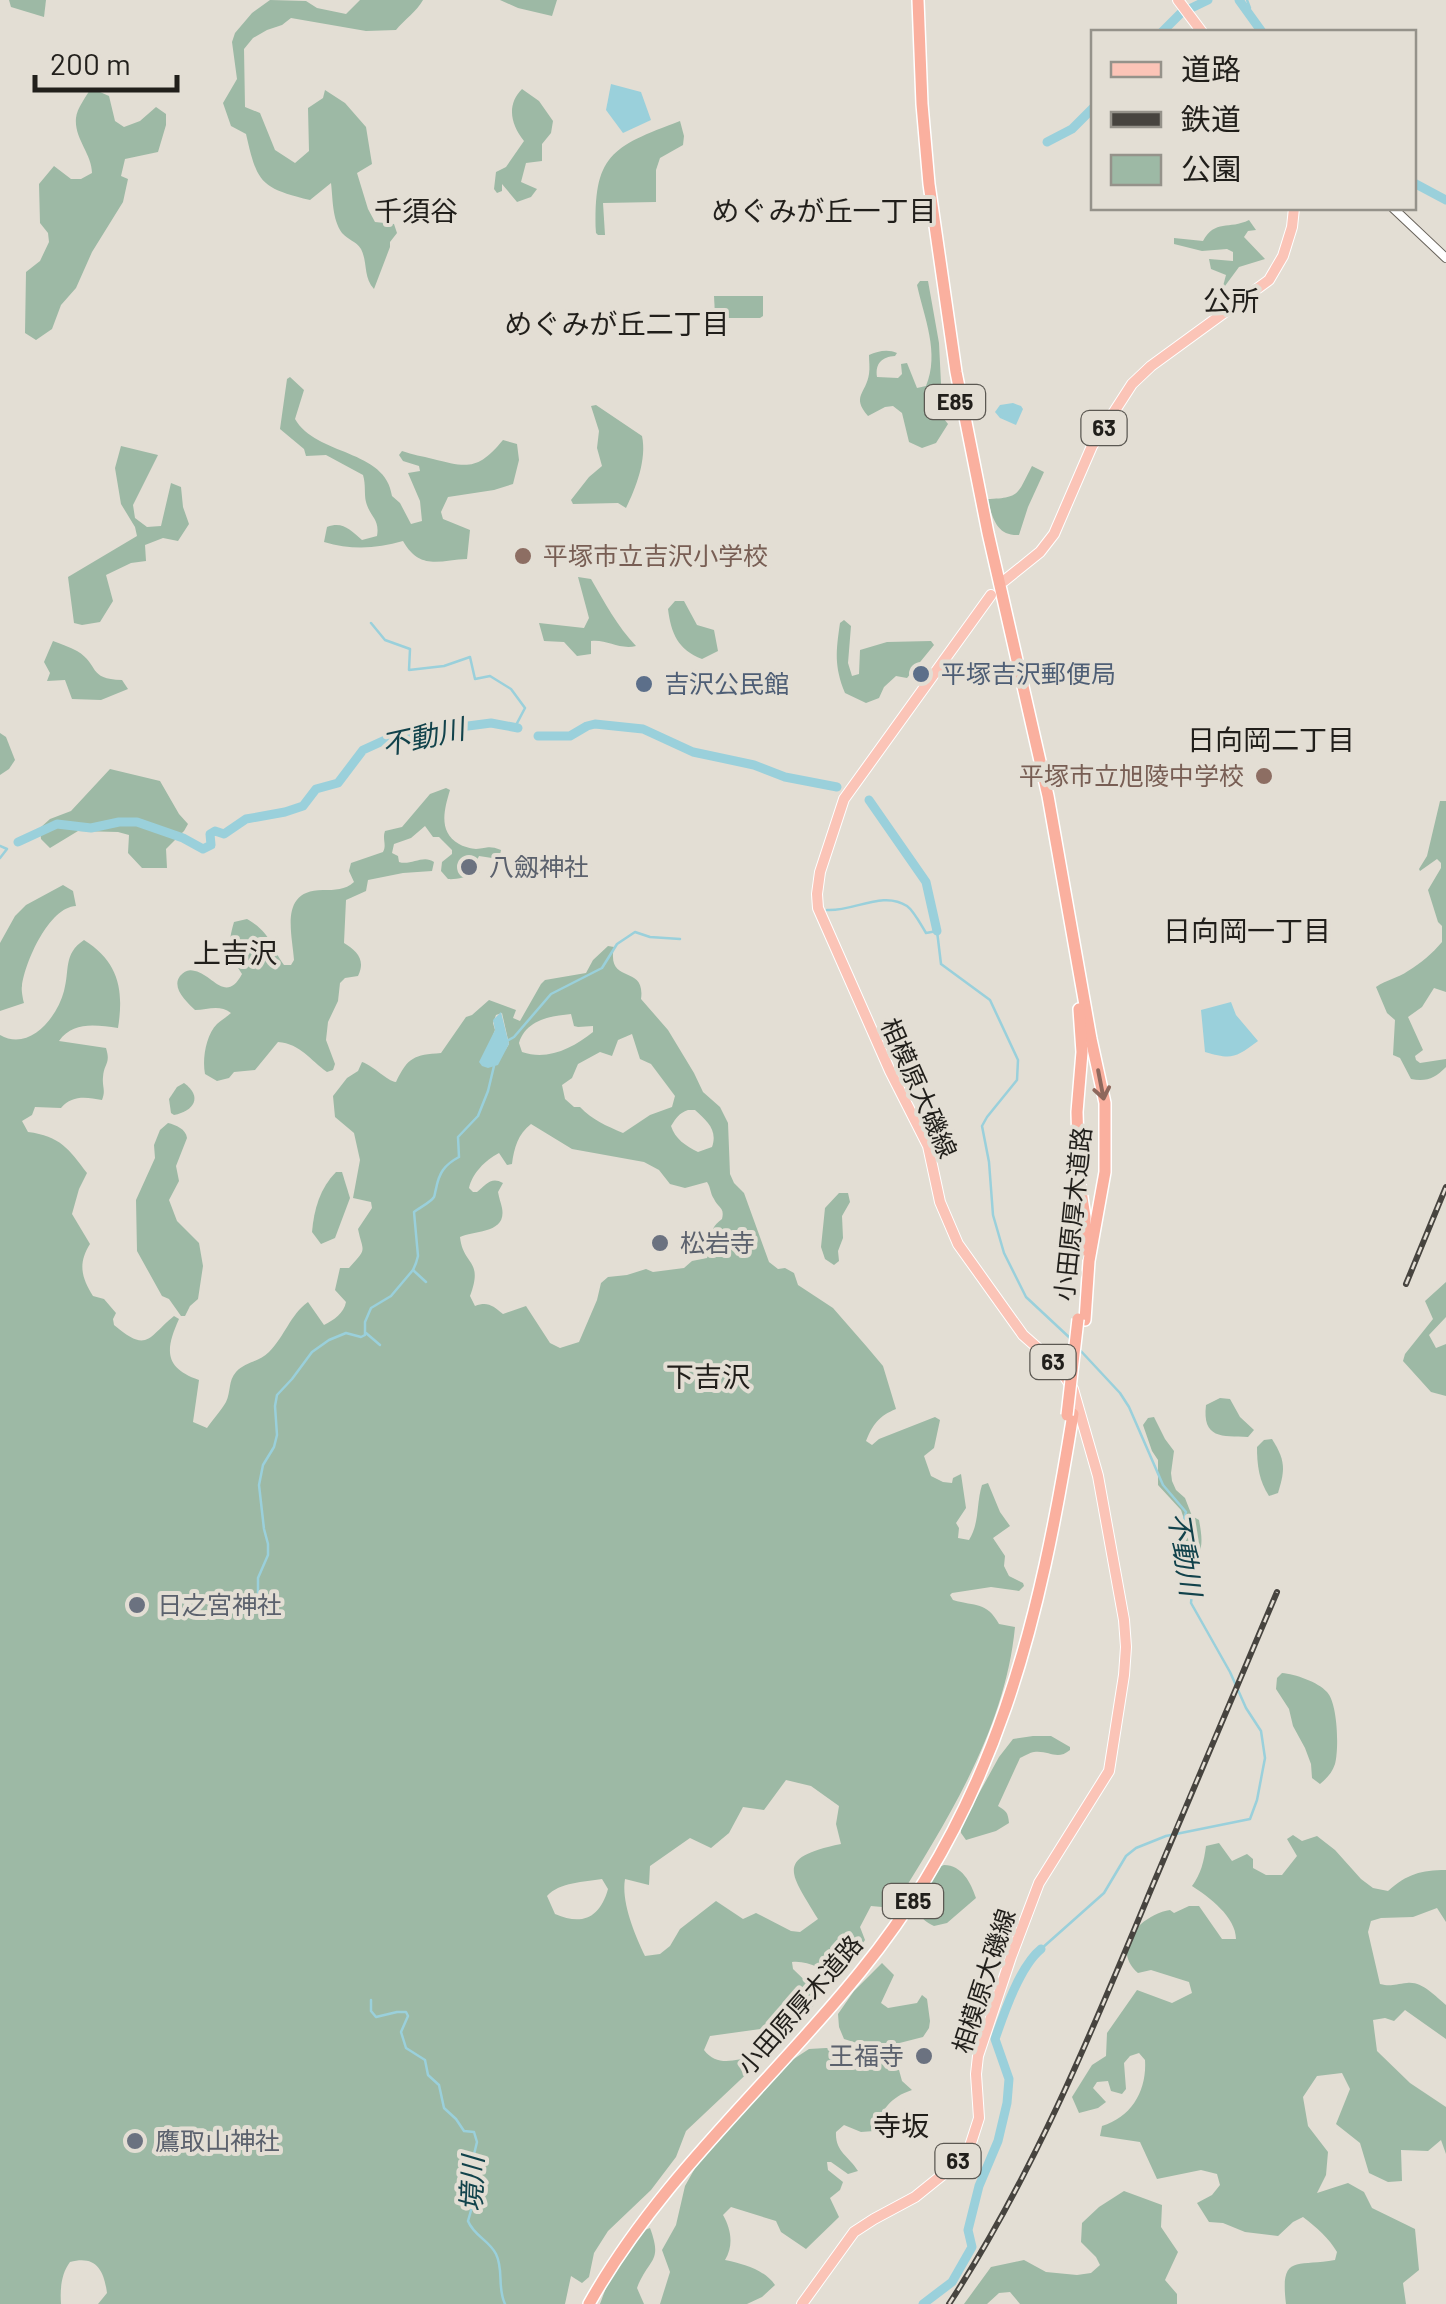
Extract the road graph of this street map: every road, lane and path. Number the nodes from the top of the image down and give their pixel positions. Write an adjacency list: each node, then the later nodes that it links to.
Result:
1 (915, 0): 9 (highway, 小田原厚木道路 / E85)
2 (1183, 7): 3 (main road)
3 (1200, 30)
4 (1294, 210): 7 (main road, 63)
5 (1395, 210): 6 (main road)
6 (1446, 258)
7 (1004, 581)
8 (991, 595): 12 (main road, 相模原大磯線 / 63)
9 (1049, 817): 10 (highway, 小田原厚木道路 / E85); 10 (highway, 小田原厚木道路 / E85, one-way to 10)
10 (1082, 1319): 11 (highway, 小田原厚木道路 / E85, bridge)
11 (586, 2304)
12 (802, 2304)

